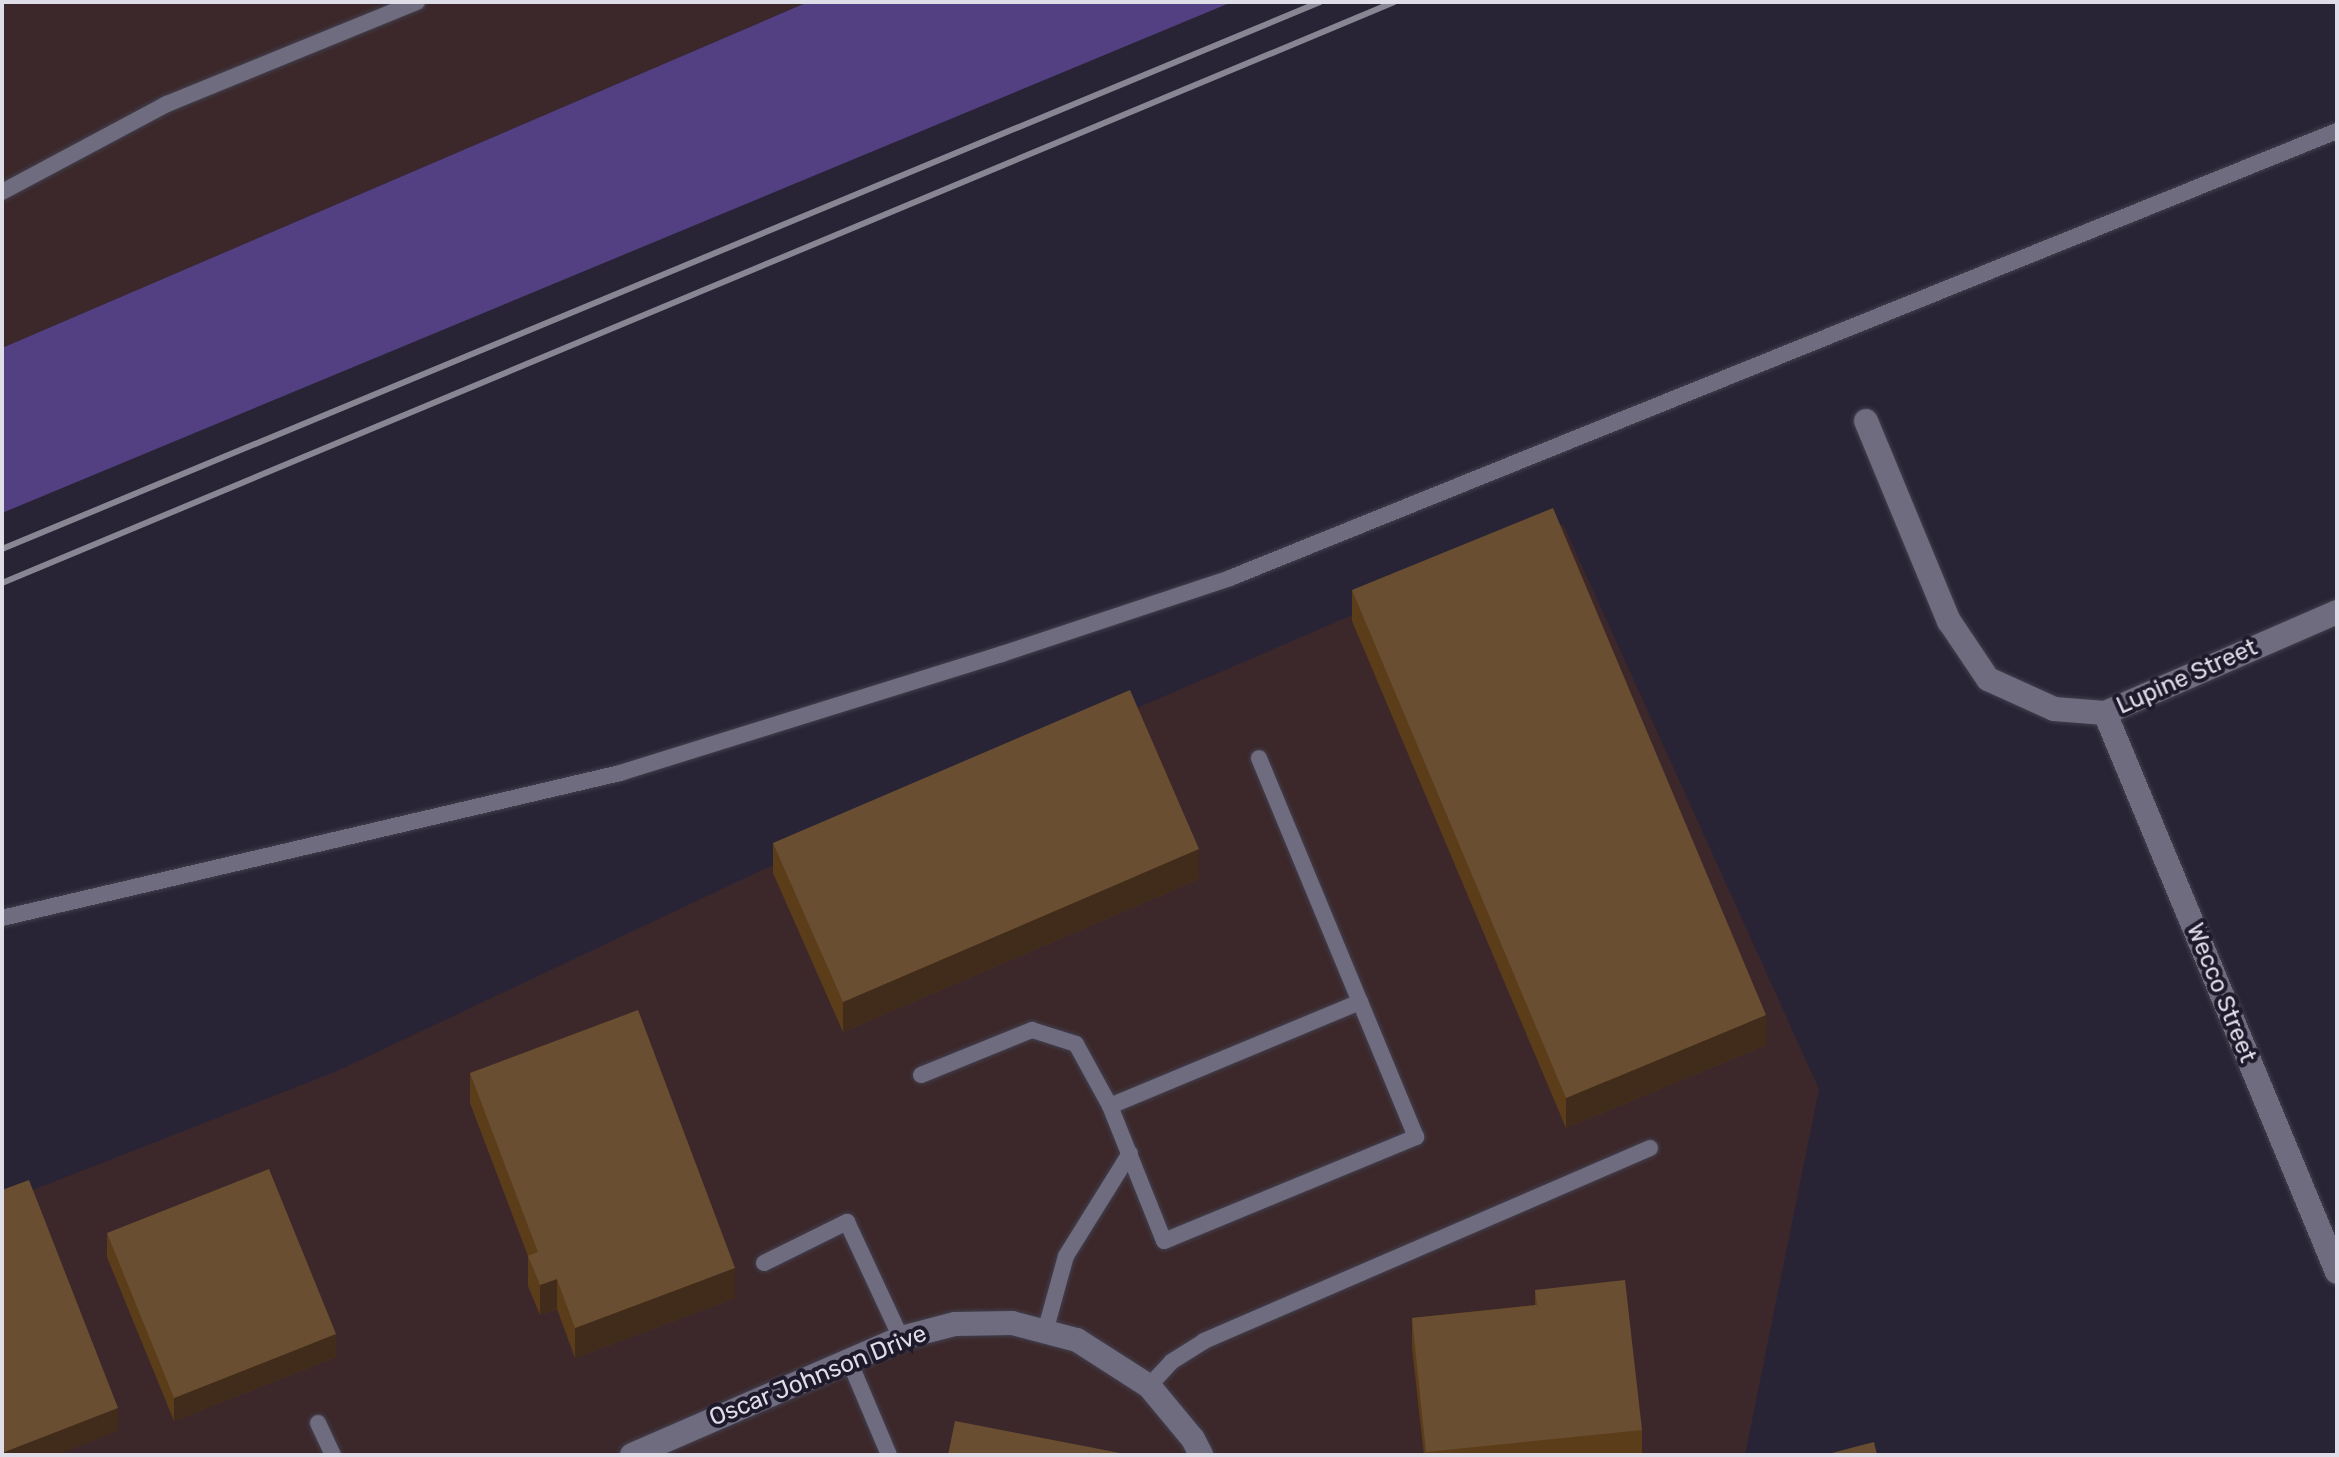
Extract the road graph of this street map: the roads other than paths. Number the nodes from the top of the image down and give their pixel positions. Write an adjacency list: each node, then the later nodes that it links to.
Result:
1 (417, 2): 3 (lane)
2 (2337, 131): 8 (lane)
3 (2, 192)
4 (1866, 421): 6 (street, Lupine Street)
5 (2337, 612): 6 (street, Lupine Street)
6 (2105, 713): 15 (street, Wecco Street)
7 (1259, 758): 9 (lane)
8 (2, 918)
9 (1360, 1002): 11 (lane); 13 (lane)
10 (921, 1075): 11 (lane)
11 (1110, 1106): 13 (lane)
12 (1650, 1148): 19 (lane)
13 (1130, 1153): 16 (lane)
14 (764, 1263): 17 (lane)
15 (2337, 1272)
16 (1045, 1332): 17 (street, Oscar Johnson Drive); 19 (street, Oscar Johnson Drive)
17 (901, 1338): 18 (street, Oscar Johnson Drive)
18 (848, 1358): 21 (street, Oscar Johnson Drive); 23 (lane)
19 (1149, 1386): 24 (street, Oscar Johnson Drive)
20 (318, 1423): 22 (lane)
21 (644, 1453)
22 (333, 1455)
23 (889, 1455)
24 (1201, 1455)

